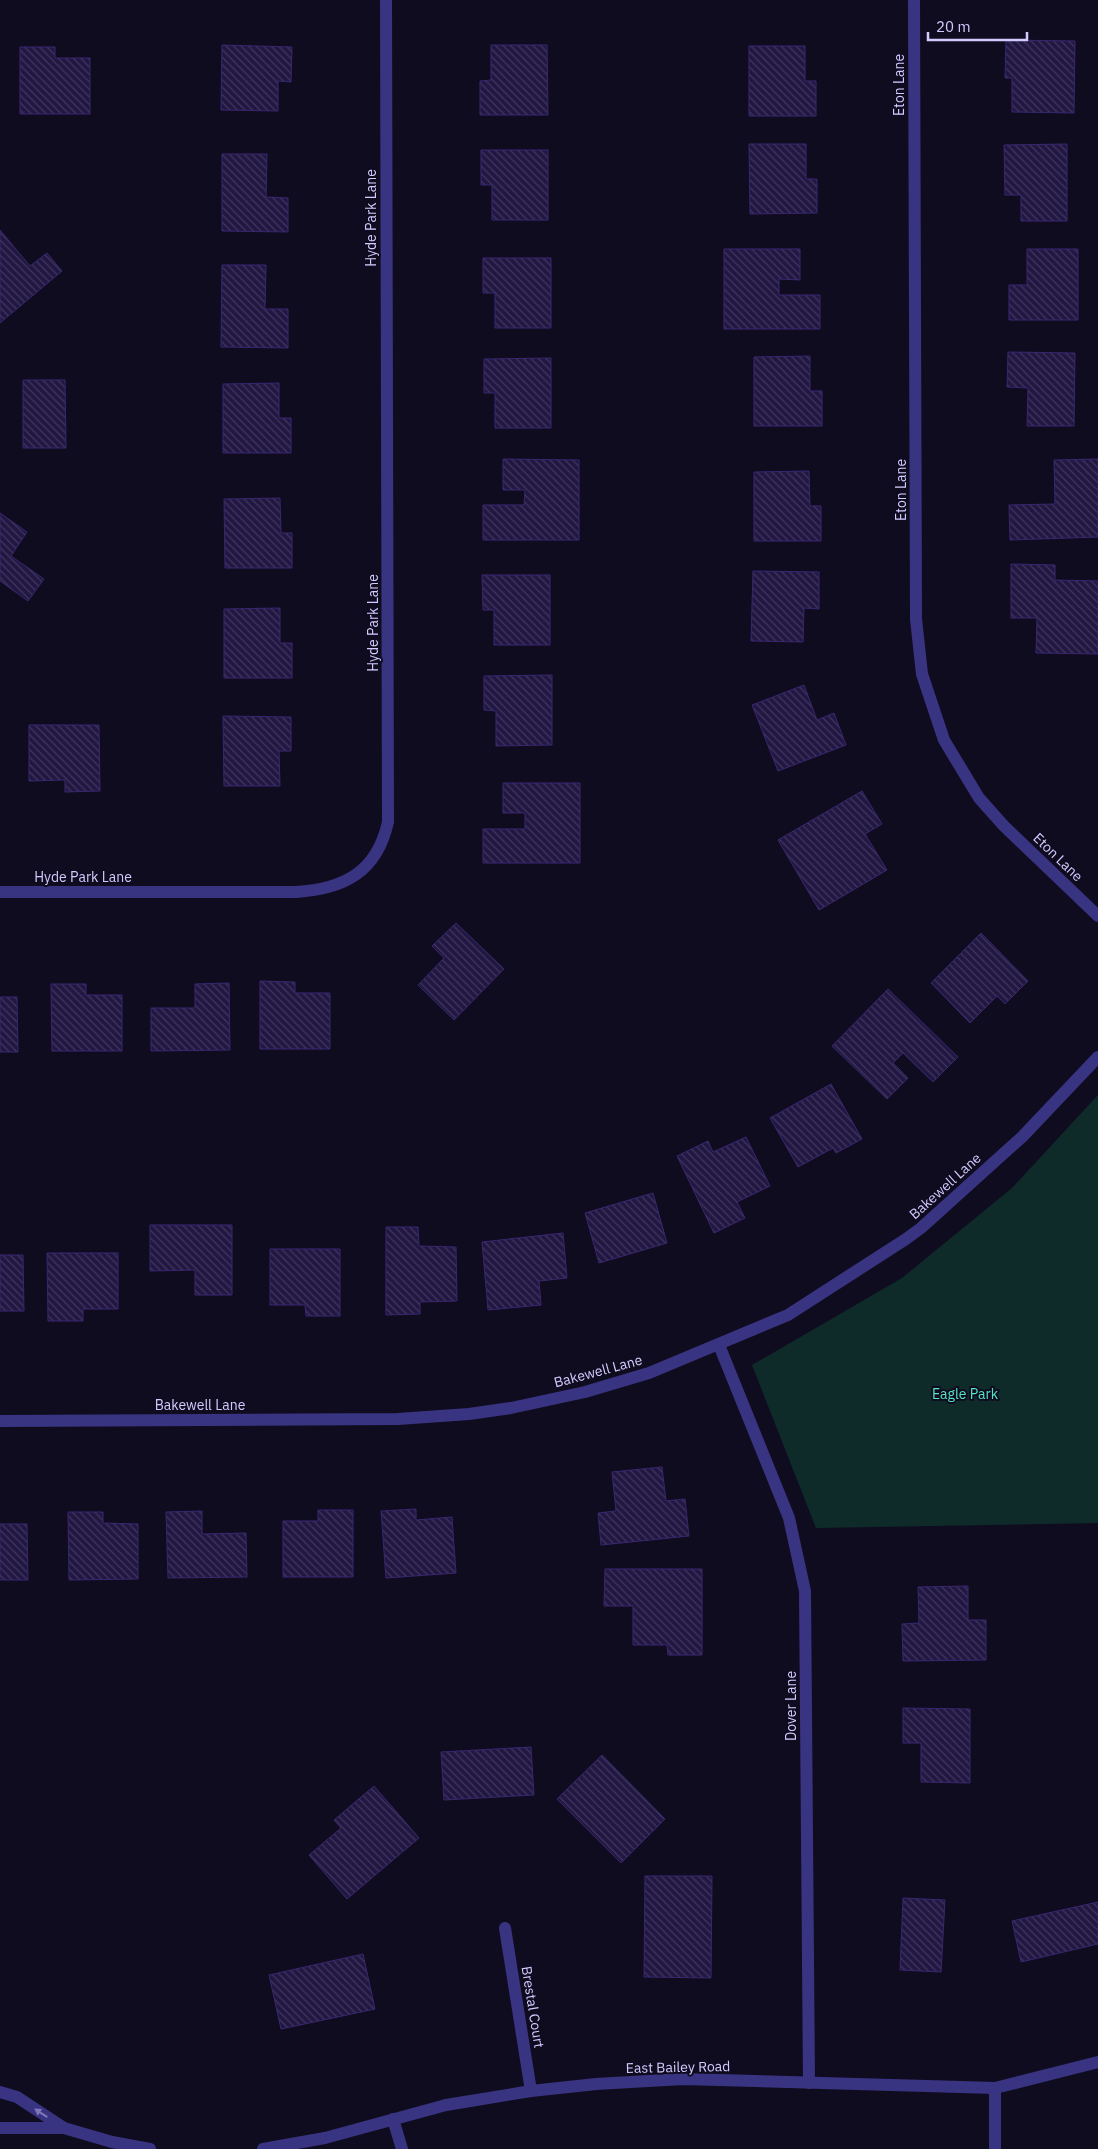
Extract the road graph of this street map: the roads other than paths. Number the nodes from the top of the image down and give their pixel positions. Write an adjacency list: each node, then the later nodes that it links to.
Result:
1 (386, 0): 3 (street, Hyde Park Lane)
2 (914, 0): 4 (street, Eton Lane)
3 (0, 892)
4 (1098, 916)
5 (1098, 1057): 6 (street, Bakewell Lane)
6 (718, 1344): 7 (street, Bakewell Lane); 10 (street, Dover Lane)
7 (0, 1421)
8 (505, 1928): 12 (street, Brestal Court)
9 (1098, 2062): 11 (street, East Bailey Road)
10 (809, 2083): 11 (street, East Bailey Road); 12 (street, East Bailey Road)
11 (995, 2088): 20 (street)
12 (531, 2091): 14 (street, East Bailey Road)
13 (0, 2092): 16 (street, one-way to 13)
14 (393, 2119): 18 (street, East Bailey Road); 19 (street)
15 (0, 2128): 16 (street)
16 (64, 2128): 17 (street)
17 (150, 2149)
18 (263, 2149)
19 (402, 2149)
20 (995, 2149)

